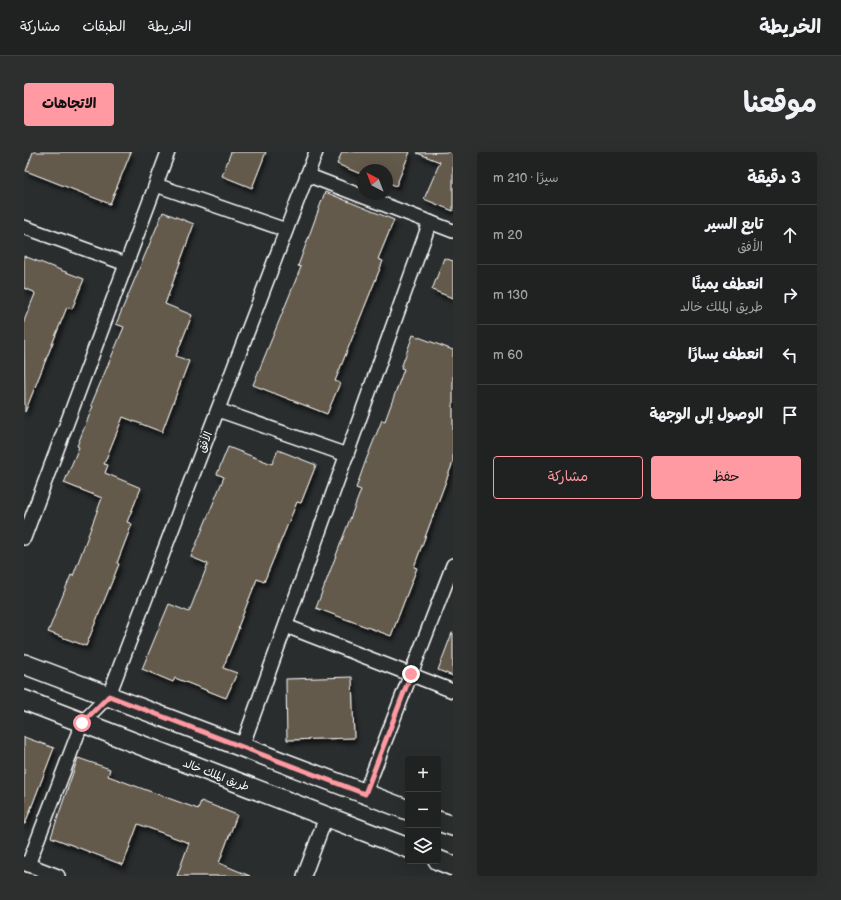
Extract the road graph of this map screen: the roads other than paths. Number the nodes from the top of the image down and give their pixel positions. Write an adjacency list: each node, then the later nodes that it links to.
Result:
1 (168, 152): 4 (street)
2 (316, 152): 3 (street, الأفق)
3 (307, 175): 5 (street); 7 (street, الأفق)
4 (156, 185): 7 (street); 9 (street)
5 (430, 222): 8 (street); 11 (street)
6 (24, 227): 9 (street)
7 (286, 230): 10 (street, الأفق)
8 (453, 231)
9 (126, 264): 12 (street)
10 (218, 410): 11 (street); 19 (street, الأفق)
11 (347, 455): 15 (street)
12 (29, 508): 13 (street)
13 (24, 538)
14 (453, 565): 17 (street)
15 (286, 626): 17 (street); 22 (street)
16 (24, 664): 19 (main road)
17 (411, 674): 18 (street); 23 (street)
18 (453, 690)
19 (109, 696): 21 (street, الأفق); 22 (main road)
20 (24, 700): 21 (main road, طريق الملك خالد)
21 (82, 723): 25 (main road, طريق الملك خالد); 30 (street)
22 (242, 747): 23 (main road)
23 (365, 794): 24 (main road)
24 (405, 809)
25 (326, 817): 28 (main road, طريق الملك خالد); 33 (street)
26 (441, 822): 27 (main road)
27 (453, 826)
28 (405, 847)
29 (441, 861): 31 (main road)
30 (26, 864): 32 (street)
31 (453, 866): 34 (street)
32 (58, 876)
33 (304, 876)
34 (450, 876)

